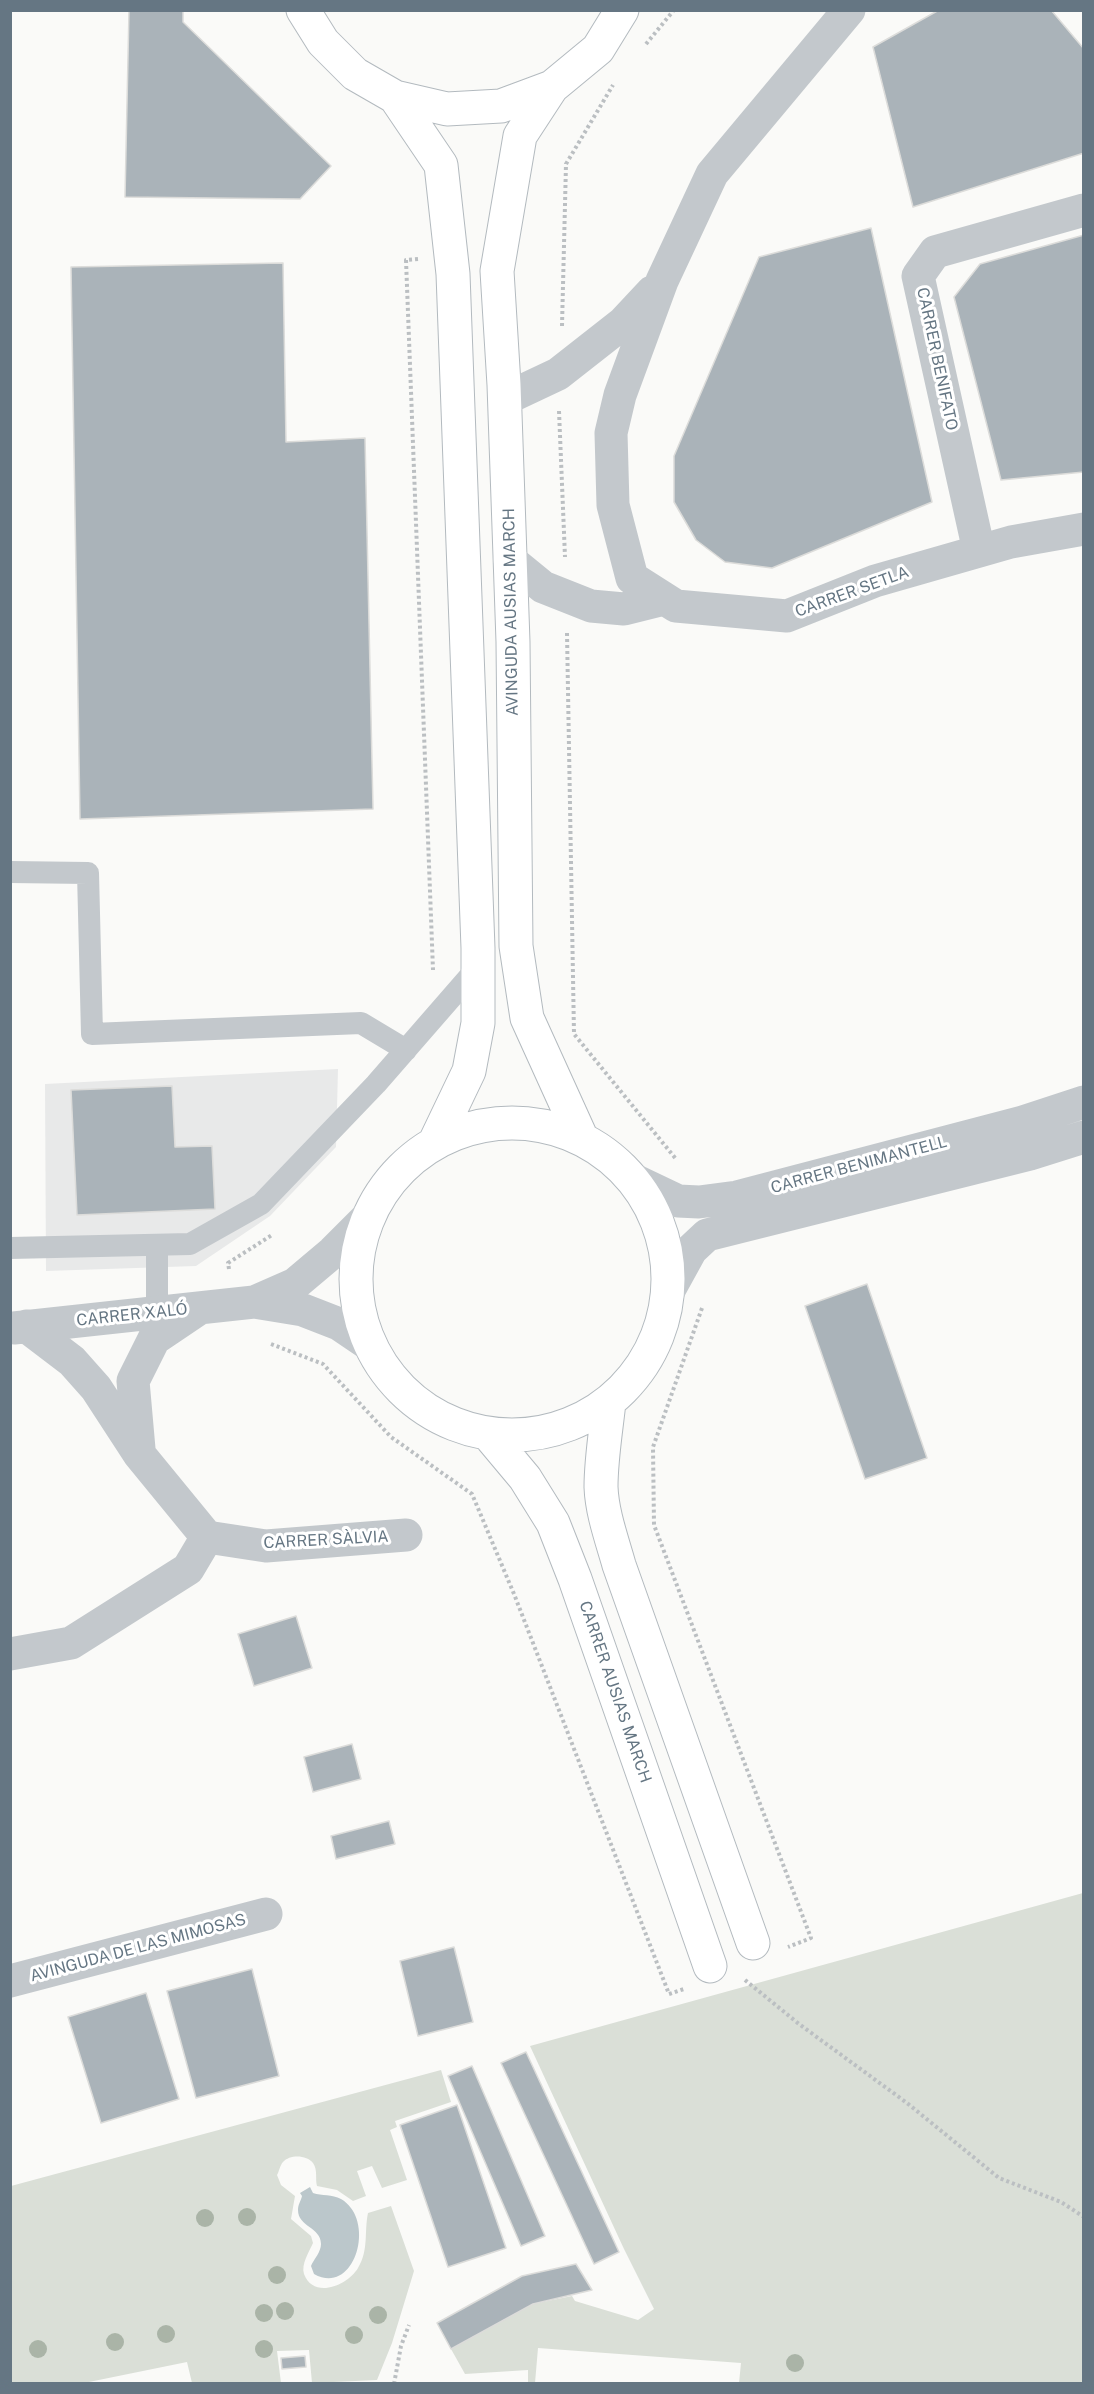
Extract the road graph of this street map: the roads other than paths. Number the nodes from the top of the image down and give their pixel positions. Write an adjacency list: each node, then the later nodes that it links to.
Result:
1 (303, 10): 5 (main road)
2 (621, 10): 4 (main road)
3 (849, 10): 7 (street, CARRER SETLA)
4 (552, 87): 5 (main road); 8 (main road, AVINGUDA AUSIAS MARCH)
5 (395, 97): 14 (main road)
6 (1083, 210): 10 (street, CARRER BENIFATO)
7 (662, 281): 8 (street); 12 (street, CARRER SETLA)
8 (505, 399): 11 (main road, AVINGUDA AUSIAS MARCH)
9 (1083, 529): 10 (street, CARRER SETLA)
10 (979, 551): 12 (street, CARRER SETLA)
11 (510, 560): 12 (street); 17 (main road, AVINGUDA AUSIAS MARCH)
12 (664, 599)
13 (10, 872): 15 (lane)
14 (477, 968): 15 (lane); 19 (main road)
15 (406, 1050): 22 (lane)
16 (1083, 1102): 20 (street, CARRER BENIMANTELL)
17 (581, 1137): 19 (main road); 20 (main road)
18 (1083, 1137): 24 (street, CARRER BENIMANTELL)
19 (435, 1142): 21 (main road)
20 (636, 1181): 24 (main road)
21 (368, 1217): 25 (street, CARRER XALÓ); 28 (main road)
22 (157, 1245): 23 (lane); 26 (lane)
23 (10, 1248)
24 (669, 1290): 29 (main road)
25 (229, 1304): 26 (street, CARRER XALÓ); 28 (street, CARRER XALÓ); 31 (street)
26 (157, 1312): 27 (street, CARRER XALÓ)
27 (18, 1327): 31 (street)
28 (370, 1345): 30 (main road)
29 (609, 1402): 30 (main road); 36 (main road)
30 (489, 1435): 37 (main road, CARRER AUSIAS MARCH)
31 (140, 1454): 33 (street)
32 (406, 1535): 33 (street, CARRER SÀLVIA)
33 (207, 1537): 34 (street)
34 (10, 1654)
35 (266, 1914): 38 (street, AVINGUDA DE LAS MIMOSAS)
36 (768, 1946)
37 (699, 1977)
38 (10, 1981)

